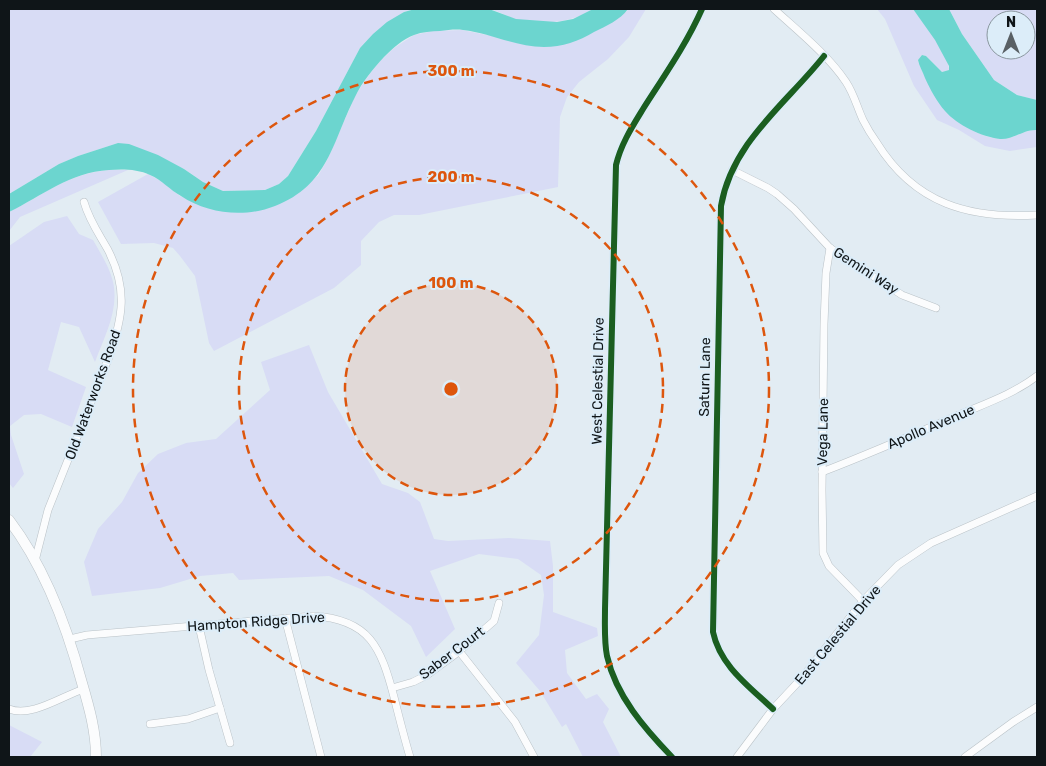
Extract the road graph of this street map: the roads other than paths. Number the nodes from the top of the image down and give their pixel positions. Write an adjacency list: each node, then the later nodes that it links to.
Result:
1 (702, 9): 32 (street, West Celestial Drive)
2 (774, 9): 3 (street)
3 (824, 56): 4 (street, Saturn Lane); 6 (street)
4 (732, 170): 7 (street, Gemini Way); 25 (street, Saturn Lane)
5 (84, 202): 13 (street, Old Waterworks Road)
6 (1037, 215)
7 (830, 248): 8 (street, Gemini Way); 10 (street, Vega Lane)
8 (936, 308)
9 (1037, 376): 10 (street, Apollo Avenue)
10 (822, 472): 14 (street, Vega Lane)
11 (1037, 496): 14 (street, East Celestial Drive)
12 (9, 520): 13 (street)
13 (35, 561): 18 (street)
14 (863, 601): 25 (street, East Celestial Drive)
15 (500, 603): 19 (street, Saber Court)
16 (285, 618): 17 (street, Hampton Ridge Drive); 20 (street, Hampton Ridge Drive); 29 (street)
17 (199, 626): 18 (street, Hampton Ridge Drive); 23 (street)
18 (70, 639): 21 (street)
19 (459, 651): 20 (street, Saber Court); 31 (street)
20 (392, 688): 30 (street, Hampton Ridge Drive)
21 (84, 689): 24 (street); 28 (street)
22 (1037, 707): 34 (street)
23 (220, 708): 26 (street); 27 (street)
24 (9, 709)
25 (773, 710): 33 (street, East Celestial Drive)
26 (150, 724)
27 (230, 743)
28 (96, 757)
29 (321, 757)
30 (410, 757)
31 (534, 757)
32 (672, 757)
33 (737, 757)
34 (964, 757)

